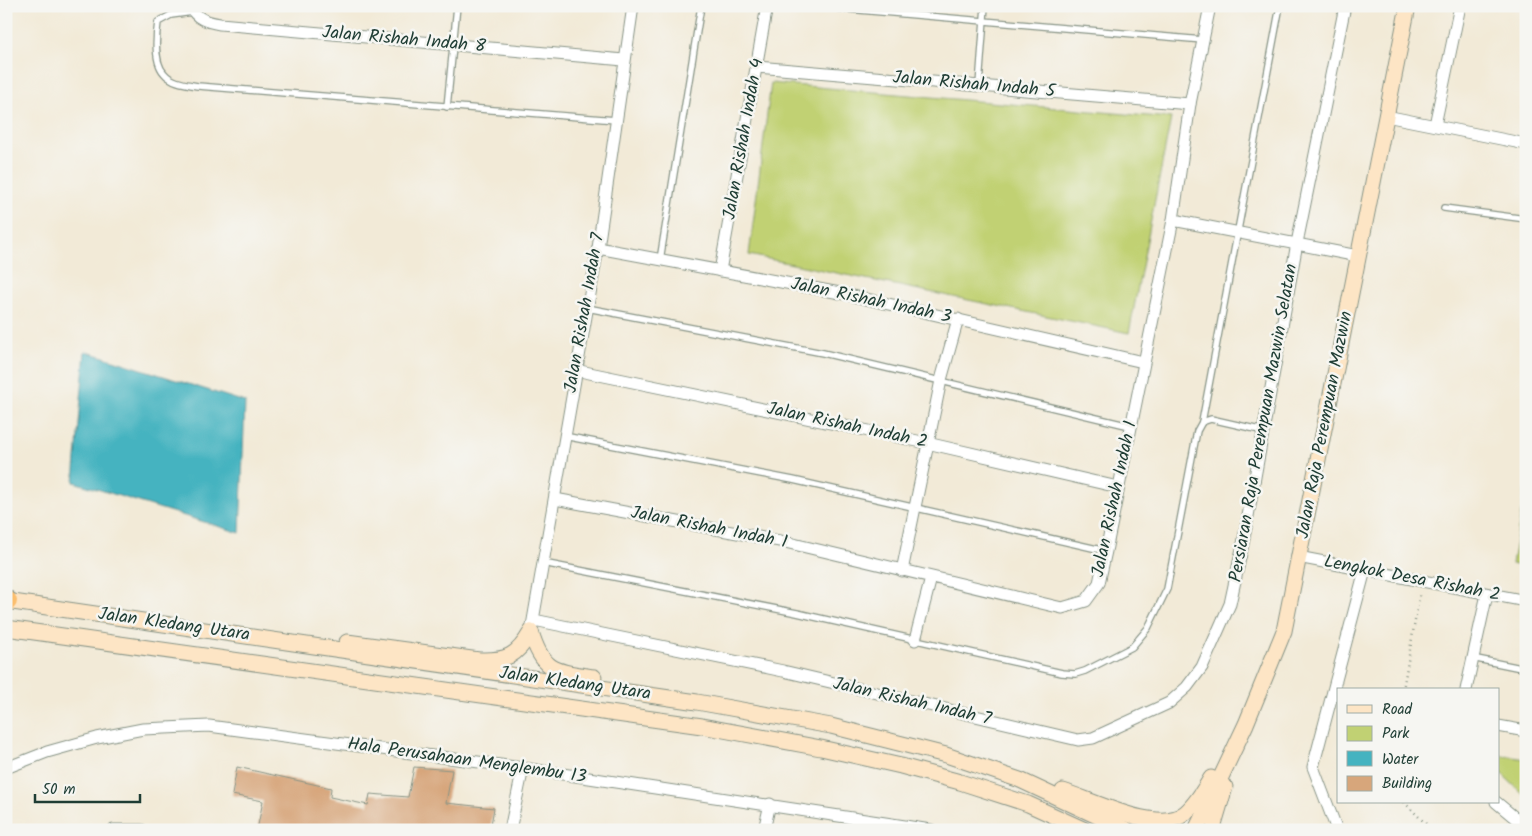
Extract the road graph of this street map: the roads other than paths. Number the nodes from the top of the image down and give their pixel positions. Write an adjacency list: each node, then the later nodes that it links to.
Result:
1 (457, 6): 15 (lane)
2 (633, 6): 16 (street, Jalan Rishah Indah 7)
3 (701, 6): 32 (lane)
4 (767, 6): 17 (street, Jalan Rishah Indah 4)
5 (813, 6): 13 (lane)
6 (985, 6): 13 (lane)
7 (1210, 6): 14 (street, Jalan Rishah Indah 1)
8 (1280, 6): 28 (lane)
9 (1345, 6): 29 (street, Persiaran Raja Perempuan Mazwin Selatan)
10 (1408, 6): 21 (main road, Jalan Raja Perempuan Mazwin)
11 (1460, 6): 23 (street)
12 (192, 9): 15 (street, Jalan Rishah Indah 8); 20 (lane)
13 (984, 21): 14 (lane); 18 (lane)
14 (1203, 40): 19 (street, Jalan Rishah Indah 1)
15 (455, 44): 16 (street, Jalan Rishah Indah 8); 20 (lane)
16 (624, 60): 22 (street, Jalan Rishah Indah 7)
17 (757, 66): 18 (street, Jalan Rishah Indah 5); 33 (street, Jalan Rishah Indah 4)
18 (979, 85): 19 (street, Jalan Rishah Indah 5)
19 (1190, 104): 27 (street, Jalan Rishah Indah 1)
20 (447, 107): 22 (lane)
21 (1386, 116): 23 (street); 31 (main road, Jalan Raja Perempuan Mazwin)
22 (616, 120): 30 (street, Jalan Rishah Indah 7)
23 (1435, 126): 24 (street)
24 (1526, 144)
25 (1444, 208): 26 (lane)
26 (1526, 218)
27 (1173, 220): 28 (street); 36 (street, Jalan Rishah Indah 1)
28 (1237, 232): 29 (street); 39 (lane)
29 (1297, 243): 31 (street); 41 (street, Persiaran Raja Perempuan Mazwin Selatan)
30 (598, 248): 32 (street, Jalan Rishah Indah 3); 34 (street, Jalan Rishah Indah 7)
31 (1358, 256): 48 (main road, Jalan Raja Perempuan Mazwin)
32 (660, 260): 33 (street, Jalan Rishah Indah 3)
33 (720, 271): 35 (street, Jalan Rishah Indah 3)
34 (587, 308): 37 (street, Jalan Rishah Indah 7); 38 (lane)
35 (958, 319): 36 (street, Jalan Rishah Indah 3); 38 (street)
36 (1143, 362): 40 (street, Jalan Rishah Indah 1)
37 (575, 370): 42 (street, Jalan Rishah Indah 7); 43 (street, Jalan Rishah Indah 2)
38 (941, 380): 40 (lane); 43 (street)
39 (1202, 422): 41 (lane); 59 (lane)
40 (1130, 426): 44 (street, Jalan Rishah Indah 1)
41 (1264, 432): 56 (street, Persiaran Raja Perempuan Mazwin Selatan)
42 (564, 436): 45 (street, Jalan Rishah Indah 7); 46 (lane)
43 (928, 443): 44 (street, Jalan Rishah Indah 2); 46 (street)
44 (1118, 487): 47 (street, Jalan Rishah Indah 1)
45 (555, 498): 49 (street, Jalan Rishah Indah 7); 51 (street, Jalan Rishah Indah 1)
46 (915, 508): 47 (lane); 51 (street)
47 (1106, 552): 52 (street, Jalan Rishah Indah 1)
48 (1298, 558): 50 (street, Lengkok Desa Rishah 2); 65 (main road, Jalan Raja Perempuan Mazwin)
49 (543, 563): 57 (street, Jalan Rishah Indah 7); 59 (lane)
50 (1364, 570): 53 (street, Lengkok Desa Rishah 2); 83 (street)
51 (902, 571): 52 (street, Jalan Rishah Indah 1)
52 (930, 578): 59 (street)
53 (1487, 594): 55 (street, Lengkok Desa Rishah 2); 61 (street)
54 (7, 601): 60 (main road, Jalan Kledang Utara)
55 (1526, 601)
56 (1230, 604): 57 (street, Jalan Rishah Indah 7)
57 (532, 626): 60 (main road); 64 (main road)
58 (6, 628): 79 (main road, Jalan Kledang Utara)
59 (915, 640)
60 (281, 641): 64 (main road, Jalan Kledang Utara)
61 (1472, 658): 62 (lane); 63 (street)
62 (1526, 669)
63 (1466, 688)
64 (697, 702): 70 (main road, Jalan Kledang Utara)
65 (1246, 724): 70 (main road); 81 (main road, Jalan Raja Perempuan Mazwin); 82 (main road)
66 (1500, 726): 67 (street)
67 (1526, 731)
68 (6, 768): 69 (street, Hala Perusahaan Menglembu 13)
69 (523, 768): 71 (street, Hala Perusahaan Menglembu 13); 76 (street)
70 (1020, 780): 80 (main road, Jalan Kledang Utara)
71 (770, 804): 77 (street); 78 (street, Hala Perusahaan Menglembu 13)
72 (1498, 804): 73 (street)
73 (1526, 827)
74 (113, 830): 75 (street)
75 (142, 830)
76 (510, 830)
77 (764, 830)
78 (931, 830)
79 (1084, 830)
80 (1127, 830)
81 (1196, 830)
82 (1215, 830)
83 (1336, 830)

